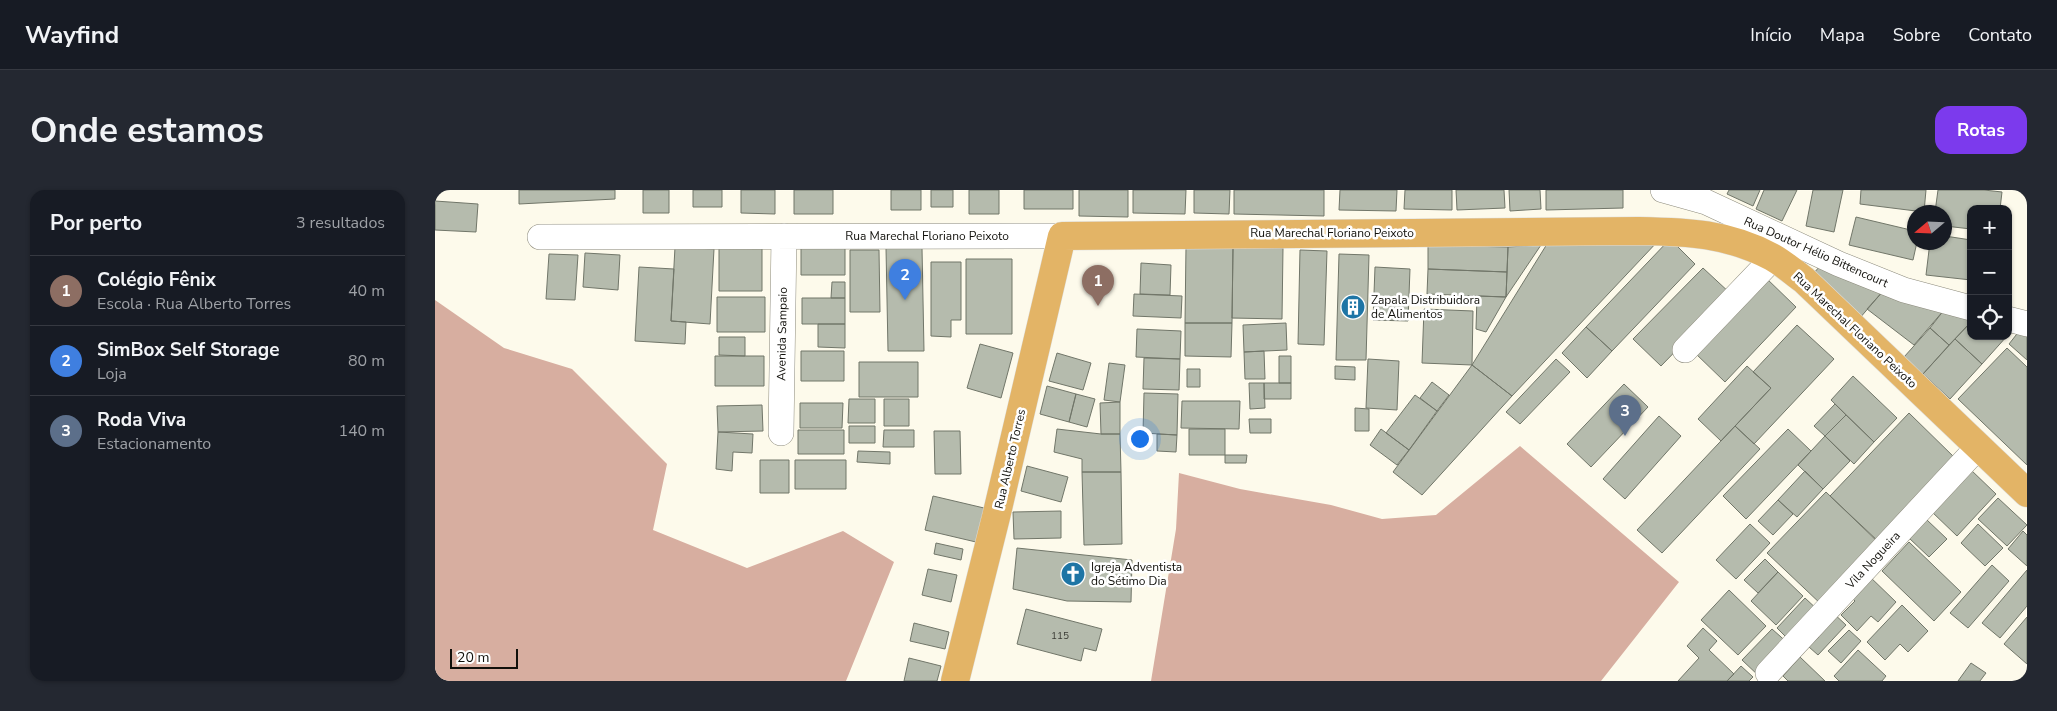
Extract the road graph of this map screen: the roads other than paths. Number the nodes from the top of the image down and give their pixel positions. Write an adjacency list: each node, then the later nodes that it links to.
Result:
1 (1663, 190): 6 (street, Rua Doutor Hélio Bittencourt)
2 (784, 236): 3 (street, Rua Marechal Floriano Peixoto); 4 (street, Rua Marechal Floriano Peixoto); 10 (street, Avenida Sampaio)
3 (1062, 236): 5 (main road, Rua Marechal Floriano Peixoto); 14 (main road, Rua Alberto Torres)
4 (540, 237)
5 (1773, 258): 9 (street); 11 (main road, Rua Marechal Floriano Peixoto)
6 (1967, 307)
7 (2012, 320): 8 (street)
8 (2027, 324)
9 (1685, 350)
10 (781, 433)
11 (1978, 447): 12 (main road, Rua Marechal Floriano Peixoto); 13 (street, Vila Nogueira)
12 (2027, 493)
13 (1769, 673)
14 (955, 681)

